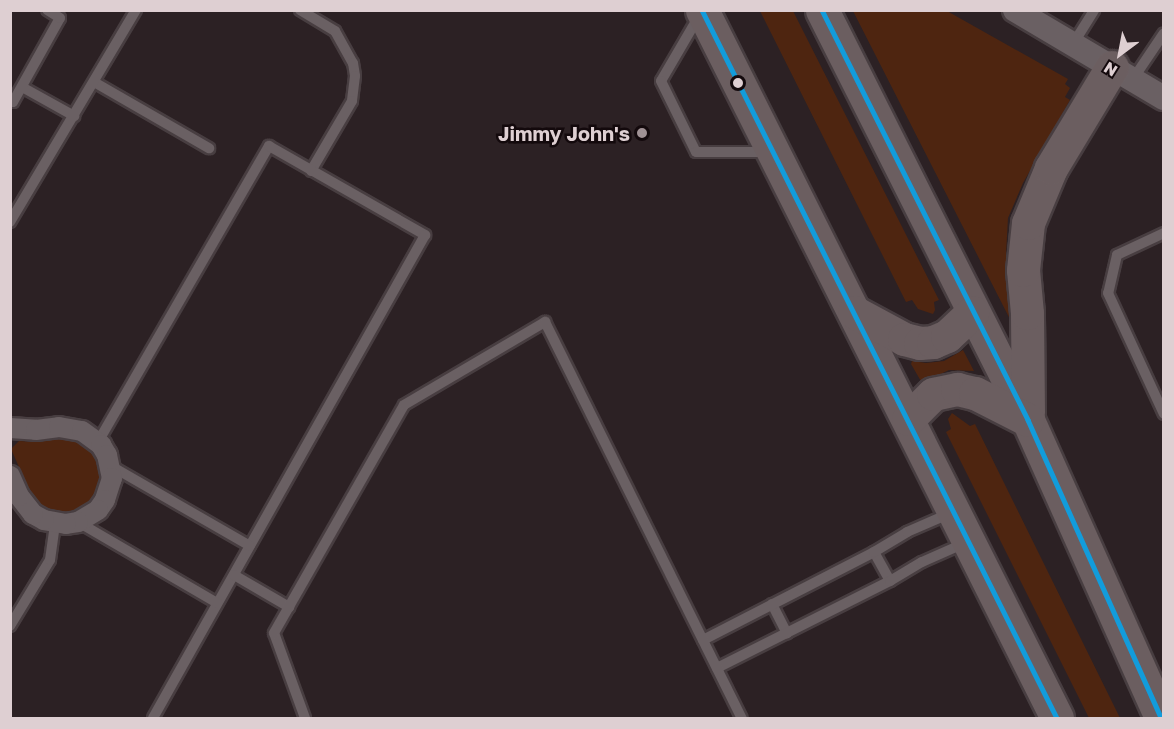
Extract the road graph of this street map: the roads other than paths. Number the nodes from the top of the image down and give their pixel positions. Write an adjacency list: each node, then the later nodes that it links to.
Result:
1 (47, 10): 12 (lane)
2 (136, 10): 11 (lane)
3 (300, 10): 18 (lane)
4 (702, 10): 17 (highway); 17 (lane)
5 (822, 10): 22 (highway)
6 (1094, 10): 9 (lane)
7 (1018, 11): 9 (street)
8 (1164, 33): 10 (lane)
9 (1073, 44): 10 (street)
10 (1122, 73): 13 (street); 25 (highway)
11 (93, 82): 15 (lane); 16 (lane)
12 (22, 87): 14 (lane); 15 (lane)
13 (1164, 98)
14 (10, 101)
15 (74, 116): 19 (lane)
16 (209, 148)
17 (775, 153): 21 (highway)
18 (311, 171): 27 (lane); 35 (lane)
19 (10, 222)
20 (1164, 233): 23 (lane)
21 (854, 312): 22 (highway); 24 (highway)
22 (973, 312): 25 (highway)
23 (1164, 414)
24 (908, 419): 25 (highway); 31 (highway)
25 (1028, 420): 50 (highway)
26 (10, 428): 27 (street)
27 (98, 441): 28 (street)
28 (111, 466): 32 (street); 35 (lane)
29 (10, 476): 30 (street)
30 (15, 499): 33 (street)
31 (954, 512): 34 (highway); 36 (lane)
32 (78, 522): 33 (street); 39 (lane)
33 (55, 523): 42 (lane)
34 (969, 542): 38 (lane); 49 (highway)
35 (250, 546): 37 (lane)
36 (874, 552): 38 (lane); 40 (lane)
37 (234, 575): 39 (lane); 41 (lane)
38 (890, 581): 43 (lane)
39 (217, 603): 46 (lane)
40 (772, 604): 43 (lane); 44 (lane)
41 (289, 607): 44 (lane); 47 (lane)
42 (10, 626)
43 (787, 633): 45 (lane)
44 (702, 640): 45 (lane)
45 (717, 668): 48 (lane)
46 (153, 718)
47 (305, 718)
48 (742, 718)
49 (1057, 718)
50 (1161, 718)

